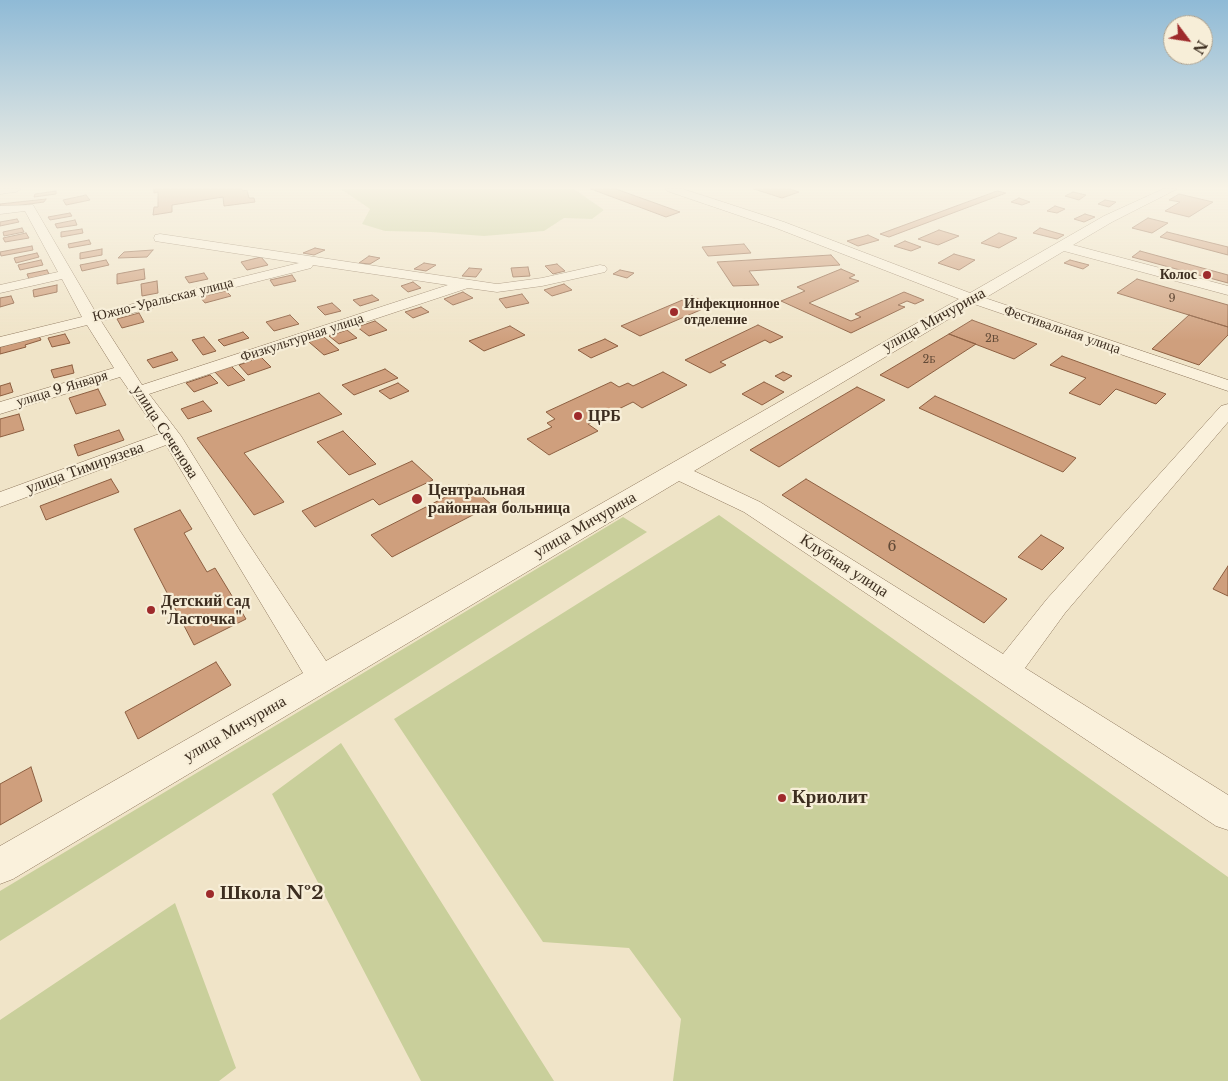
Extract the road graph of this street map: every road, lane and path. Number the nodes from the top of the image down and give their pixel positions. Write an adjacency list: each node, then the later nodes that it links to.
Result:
1 (47, 239): 10 (street, улица Сеченова)
2 (169, 239): 8 (street, Физкультурная улица)
3 (818, 239): 14 (street, Фестивальная улица)
4 (1087, 239): 6 (street, улица Мичурина)
5 (1112, 239): 7 (street)
6 (1062, 246): 7 (street); 14 (street, улица Мичурина)
7 (1117, 260): 13 (street)
8 (326, 264): 11 (street, Физкультурная улица); 15 (street, Южно-Уральская улица)
9 (600, 269): 11 (street, Физкультурная улица)
10 (66, 274): 12 (street); 15 (street, улица Сеченова)
11 (465, 284): 19 (street, Физкультурная улица)
12 (0, 289)
13 (1228, 292)
14 (973, 299): 18 (street, Фестивальная улица); 23 (street, улица Мичурина)
15 (91, 318): 16 (street, Южно-Уральская улица); 17 (street, улица Сеченова)
16 (0, 342)
17 (124, 370): 19 (street, улица Сеченова); 20 (street, улица 9 Января)
18 (1228, 386)
19 (138, 392): 22 (street, улица Сеченова)
20 (0, 408)
21 (1228, 410): 25 (street)
22 (171, 436): 24 (street, улица Тимирязева); 26 (street, улица Сеченова)
23 (676, 471): 25 (street, Клубная улица); 26 (street, улица Мичурина)
24 (0, 500)
25 (1007, 671): 27 (street, Клубная улица)
26 (322, 679): 28 (street, улица Мичурина)
27 (1228, 814)
28 (0, 866)

